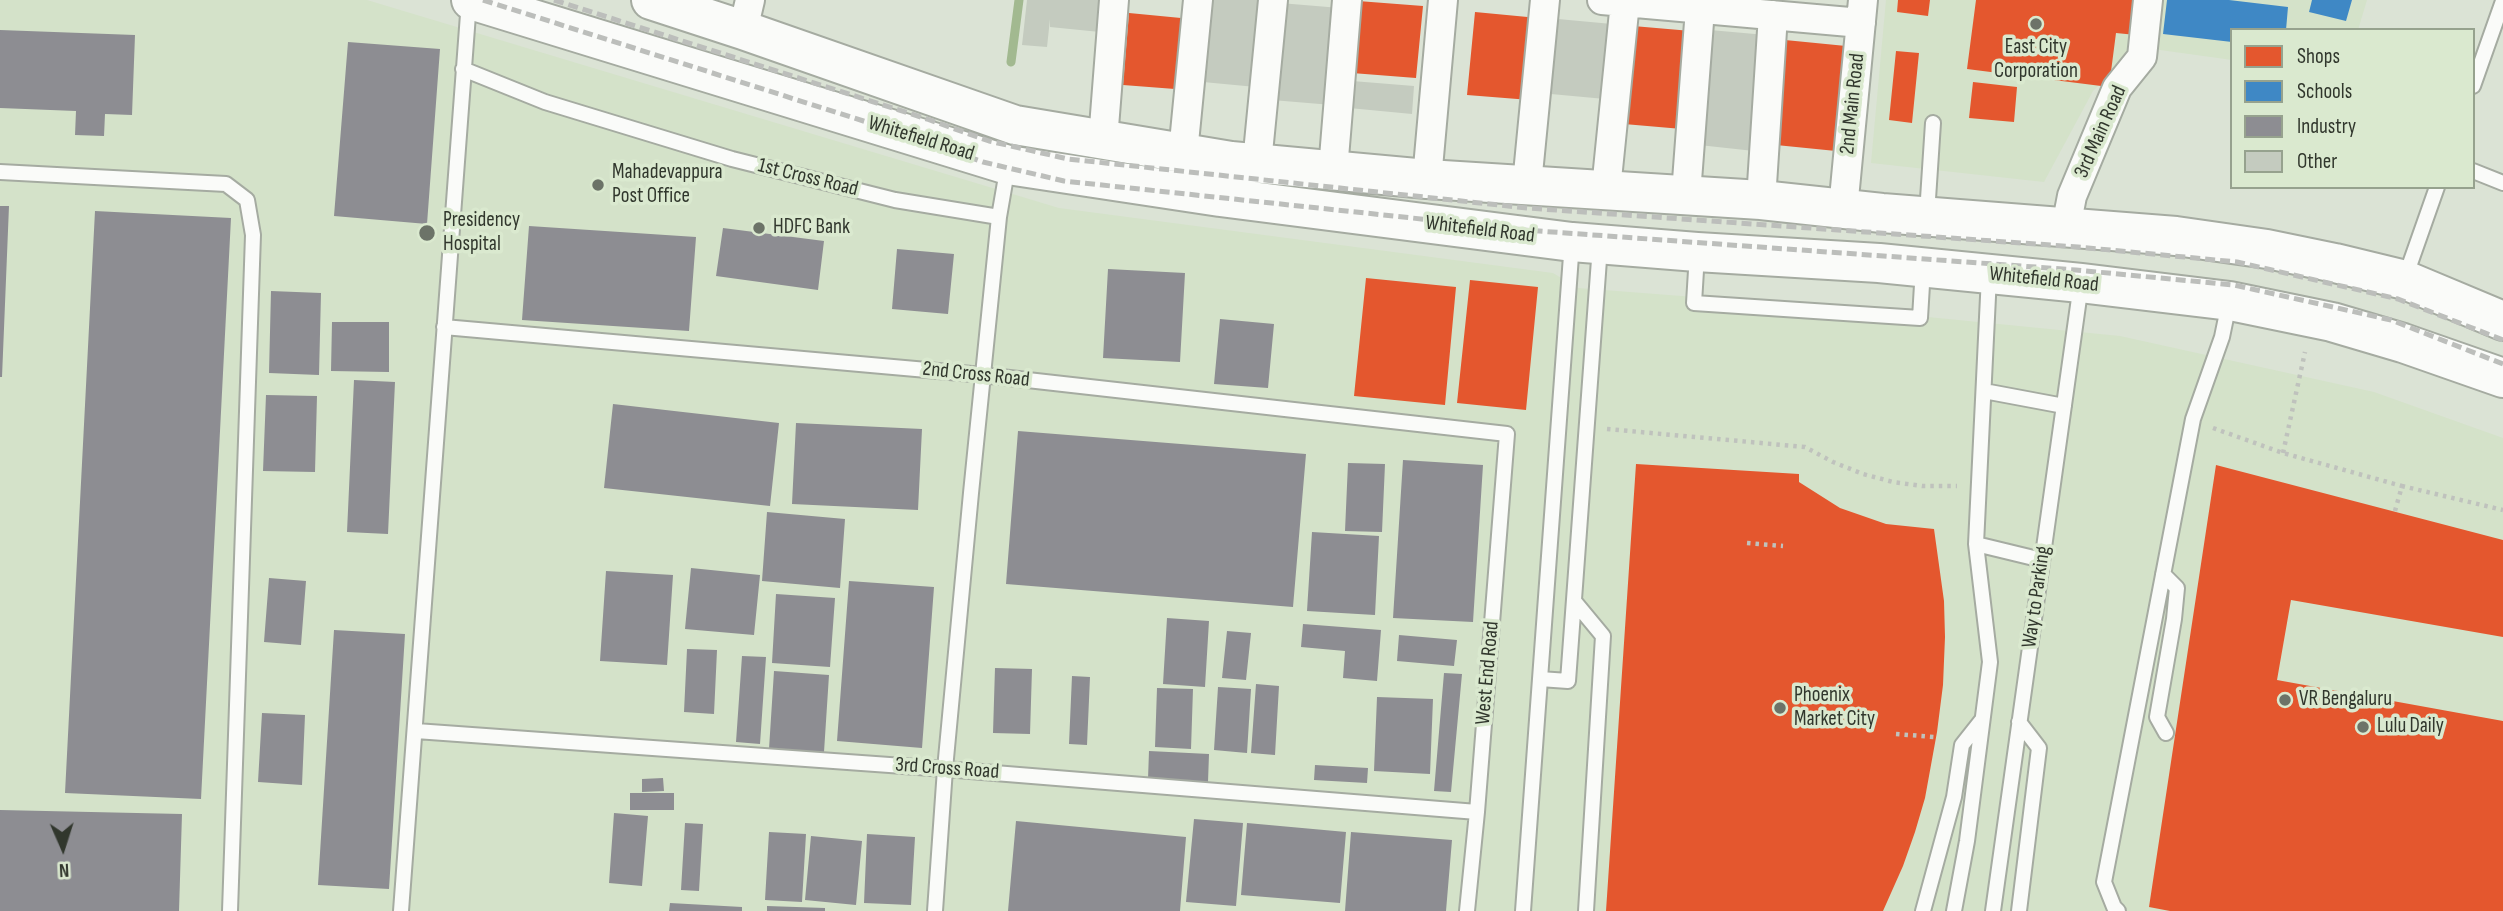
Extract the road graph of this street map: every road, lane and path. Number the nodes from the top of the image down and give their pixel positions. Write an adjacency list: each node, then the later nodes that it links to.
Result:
1 (470, 0): 17 (lane); 19 (main road, Whitefield Road)
2 (651, 0): 14 (main road, Whitefield Road)
3 (1115, 0): 21 (street)
4 (1198, 0): 23 (street)
5 (1273, 0): 24 (street)
6 (1347, 0): 25 (street)
7 (1443, 0): 28 (street)
8 (1545, 0): 30 (street)
9 (2148, 0): 38 (street, 3rd Main Road)
10 (1614, 1): 12 (street); 31 (street)
11 (2503, 1): 18 (lane)
12 (1700, 9): 15 (street); 33 (street)
13 (1862, 11): 15 (street); 35 (street, 2nd Main Road)
14 (746, 15): 16 (main road, Whitefield Road)
15 (1773, 15): 34 (street)
16 (782, 43): 19 (main road); 22 (main road, Whitefield Road)
17 (463, 69): 37 (lane, 1st Cross Road); 48 (lane)
18 (2475, 80)
19 (765, 91): 22 (main road, Whitefield Road)
20 (1933, 124): 36 (lane)
21 (1102, 140): 22 (main road, Whitefield Road); 23 (main road, Whitefield Road)
22 (1012, 145): 37 (lane); 39 (main road, Whitefield Road)
23 (1184, 153): 24 (main road, Whitefield Road)
24 (1257, 163): 25 (main road, Whitefield Road)
25 (1333, 170): 28 (main road, Whitefield Road)
26 (0, 172): 76 (lane)
27 (2475, 172): 29 (lane)
28 (1427, 179): 30 (main road, Whitefield Road)
29 (2503, 183)
30 (1527, 184): 31 (main road, Whitefield Road)
31 (1606, 189): 33 (main road, Whitefield Road)
32 (2437, 189): 43 (lane)
33 (1686, 194): 34 (main road, Whitefield Road)
34 (1761, 200): 35 (main road, Whitefield Road)
35 (1843, 209): 36 (main road, Whitefield Road)
36 (1927, 216): 38 (main road, Whitefield Road)
37 (999, 217): 49 (lane)
38 (2066, 228): 43 (main road, Whitefield Road)
39 (1586, 243): 40 (main road, Whitefield Road); 54 (lane); 67 (lane)
40 (1697, 252): 41 (main road, Whitefield Road); 41 (lane)
41 (1923, 268): 42 (main road, Whitefield Road)
42 (1990, 275): 44 (main road, Whitefield Road); 51 (lane)
43 (2405, 281): 47 (main road, Whitefield Road)
44 (2081, 283): 45 (main road, Whitefield Road); 52 (lane, Way to Parking)
45 (2230, 301): 46 (main road, Whitefield Road); 53 (lane)
46 (2310, 317): 50 (main road, Whitefield Road); 56 (path)
47 (2503, 321)
48 (444, 327): 49 (lane, 2nd Cross Road); 70 (lane)
49 (983, 374): 55 (lane, 2nd Cross Road); 74 (lane)
50 (2503, 378)
51 (1984, 391): 52 (lane); 57 (lane)
52 (2064, 406): 64 (lane, Way to Parking)
53 (2193, 419): 56 (path); 65 (lane)
54 (1587, 427): 57 (path); 66 (lane)
55 (1507, 434): 75 (lane, West End Road)
56 (2283, 453): 58 (path)
57 (1979, 484): 62 (lane)
58 (2402, 486): 59 (path); 60 (path)
59 (2503, 510)
60 (2395, 511)
61 (1747, 543): 63 (path)
62 (1976, 544): 64 (lane); 68 (lane)
63 (1783, 546)
64 (2042, 560): 69 (lane, Way to Parking)
65 (2163, 574): 71 (lane); 86 (lane)
66 (1574, 601): 67 (lane); 81 (lane)
67 (1540, 679): 80 (lane)
68 (1982, 720): 82 (lane); 83 (lane)
69 (2019, 722): 84 (lane, Way to Parking); 85 (lane)
70 (416, 732): 74 (lane, 3rd Cross Road); 77 (lane)
71 (2166, 733)
72 (1896, 734): 73 (path)
73 (1934, 737)
74 (945, 769): 75 (lane, 3rd Cross Road); 78 (lane)
75 (1477, 812): 79 (lane, West End Road)
76 (230, 911)
77 (401, 911)
78 (935, 911)
79 (1466, 911)
80 (1523, 911)
81 (1586, 911)
82 (1923, 911)
83 (1954, 911)
84 (1993, 911)
85 (2019, 911)
86 (2118, 911)

